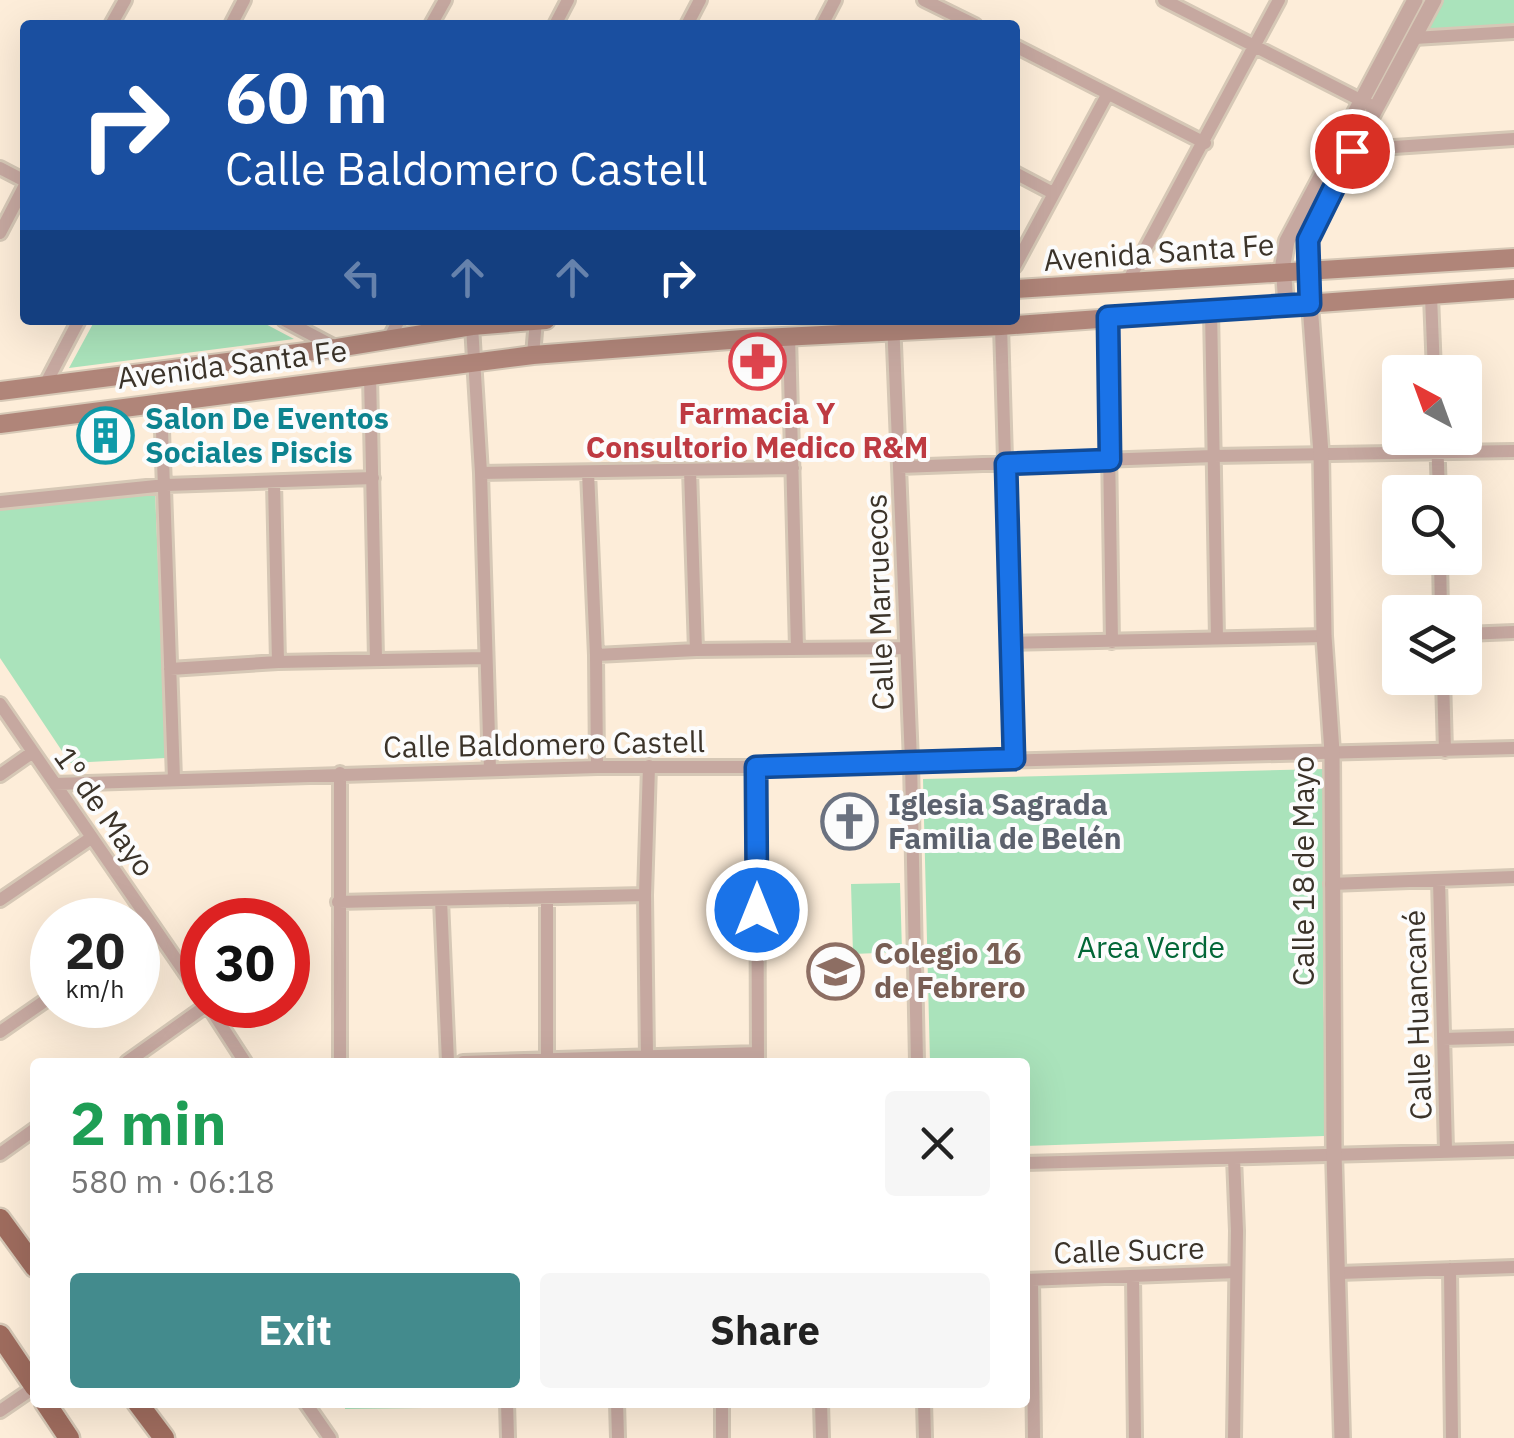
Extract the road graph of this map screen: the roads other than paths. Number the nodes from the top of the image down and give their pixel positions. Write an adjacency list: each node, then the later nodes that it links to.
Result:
1 (924, 0): 6 (street)
2 (1164, 0): 9 (street)
3 (1279, 0): 9 (street)
4 (1415, 0): 12 (street)
5 (1434, 0): 8 (street)
6 (949, 19)
7 (1514, 32): 8 (street)
8 (1414, 38): 12 (street)
9 (1254, 48): 12 (street); 14 (street)
10 (1020, 49): 11 (street)
11 (1107, 96): 14 (street); 19 (street)
12 (1367, 104): 15 (street); 16 (street, Calle 18 de Mayo)
13 (1514, 139): 16 (street)
14 (1205, 144): 25 (street)
15 (1334, 151): 16 (street); 24 (street)
16 (1352, 151): 23 (street, Calle 18 de Mayo)
17 (1020, 176): 19 (street)
18 (20, 193): 20 (street)
19 (1053, 193): 21 (street)
20 (0, 233)
21 (1020, 256)
22 (1514, 258): 23 (main road, Avenida Santa Fe)
23 (1307, 271): 24 (main road, Avenida Santa Fe); 30 (street, Calle 18 de Mayo)
24 (1284, 273): 25 (main road, Avenida Santa Fe); 29 (street)
25 (1127, 283): 26 (main road, Avenida Santa Fe)
26 (1020, 289)
27 (1514, 289): 28 (main road, Avenida Santa Fe)
28 (1431, 296): 30 (main road, Avenida Santa Fe); 47 (street)
29 (1286, 304): 30 (main road, Avenida Santa Fe); 31 (main road, Avenida Santa Fe)
30 (1310, 304): 56 (street, Calle 18 de Mayo)
31 (1211, 310): 32 (main road, Avenida Santa Fe); 58 (street)
32 (1108, 317): 33 (main road, Avenida Santa Fe); 59 (street)
33 (1020, 324)
34 (76, 325): 50 (street)
35 (293, 325): 45 (street)
36 (396, 325): 44 (street)
37 (483, 325): 40 (main road, Avenida Santa Fe)
38 (536, 325): 46 (street)
39 (1012, 325): 42 (main road, Avenida Santa Fe)
40 (472, 326): 44 (main road, Avenida Santa Fe); 48 (street)
41 (893, 326): 42 (main road, Avenida Santa Fe); 43 (main road, Avenida Santa Fe); 61 (street, Calle Marruecos)
42 (1000, 326): 60 (street)
43 (789, 336): 46 (main road, Avenida Santa Fe); 62 (street)
44 (389, 339): 45 (main road, Avenida Santa Fe)
45 (337, 348): 50 (main road, Avenida Santa Fe)
46 (533, 355): 48 (main road, Avenida Santa Fe)
47 (1433, 355)
48 (474, 361): 49 (main road, Avenida Santa Fe); 65 (street)
49 (370, 375): 52 (main road, Avenida Santa Fe); 66 (street)
50 (45, 384): 51 (main road, Avenida Santa Fe)
51 (0, 391)
52 (162, 401): 53 (main road, Avenida Santa Fe); 68 (street)
53 (0, 424)
54 (1514, 451): 55 (street)
55 (1482, 452)
56 (1321, 454): 57 (street); 58 (street); 72 (street, Calle 18 de Mayo)
57 (1382, 454)
58 (1214, 456): 59 (street); 73 (street)
59 (1110, 460): 60 (street); 74 (street)
60 (1006, 464): 61 (street); 75 (street)
61 (899, 466): 77 (street, Calle Marruecos)
62 (793, 468): 63 (street); 76 (street)
63 (690, 470): 64 (street); 78 (street)
64 (588, 472): 65 (street); 79 (street)
65 (481, 473): 80 (street)
66 (373, 478): 67 (street); 81 (street)
67 (274, 482): 68 (street); 82 (street)
68 (166, 485): 69 (street); 83 (street)
69 (0, 502)
70 (1514, 632): 71 (street)
71 (1482, 633)
72 (1324, 636): 73 (street); 89 (street, Calle 18 de Mayo)
73 (1217, 638): 74 (street)
74 (1112, 642): 75 (street)
75 (1009, 643): 90 (street)
76 (797, 648): 77 (street); 78 (street)
77 (905, 648): 91 (street, Calle Marruecos)
78 (696, 650): 79 (street)
79 (596, 655): 93 (street)
80 (486, 658): 81 (street); 95 (street)
81 (376, 659): 82 (street)
82 (278, 662): 83 (street)
83 (170, 669): 98 (street)
84 (1443, 695): 87 (street)
85 (0, 704): 88 (street, 1º de Mayo)
86 (1514, 748): 87 (street, Calle Baldomero Castell)
87 (1445, 751): 89 (street, Calle Baldomero Castell)
88 (32, 752): 97 (street); 99 (street, 1º de Mayo)
89 (1332, 752): 90 (street, Calle Baldomero Castell); 103 (street, Calle 18 de Mayo)
90 (1014, 759): 91 (street, Calle Baldomero Castell)
91 (911, 761): 94 (street, Calle Baldomero Castell); 126 (street, Calle Marruecos)
92 (649, 766): 93 (street, Calle Baldomero Castell); 94 (street, Calle Baldomero Castell); 104 (street)
93 (597, 767): 95 (street, Calle Baldomero Castell)
94 (756, 767): 125 (street)
95 (490, 770): 96 (street, Calle Baldomero Castell)
96 (340, 774): 98 (street, Calle Baldomero Castell); 109 (street)
97 (0, 775)
98 (174, 780): 99 (street, Calle Baldomero Castell)
99 (55, 784): 100 (street, 1º de Mayo)
100 (92, 838): 105 (street, 1º de Mayo); 107 (street)
101 (1514, 877): 102 (street)
102 (1438, 880): 103 (street); 117 (street, Calle Huancané)
103 (1331, 884): 130 (street, Calle 18 de Mayo)
104 (645, 895): 106 (street); 118 (street)
105 (134, 898)
106 (547, 899): 108 (street); 123 (street)
107 (0, 900)
108 (441, 900): 109 (street); 122 (street)
109 (338, 902): 121 (street)
110 (160, 936): 111 (street, 1º de Mayo)
111 (180, 965)
112 (30, 1011): 115 (street)
113 (180, 1025): 119 (street)
114 (223, 1028): 120 (street)
115 (0, 1032)
116 (1514, 1037): 117 (street)
117 (1443, 1039): 128 (street, Calle Huancané)
118 (647, 1057): 124 (street); 125 (street)
119 (133, 1058)
120 (242, 1058)
121 (340, 1058)
122 (448, 1058)
123 (546, 1058)
124 (613, 1058)
125 (758, 1058)
126 (917, 1058)
127 (30, 1133): 131 (street)
128 (1446, 1150): 129 (street); 130 (street)
129 (1514, 1150)
130 (1334, 1153): 132 (street); 139 (street, Calle 18 de Mayo)
131 (0, 1154)
132 (1234, 1158): 133 (street); 138 (street)
133 (1030, 1163)
134 (0, 1218): 135 (main road)
135 (30, 1255)
136 (1514, 1267): 137 (street)
137 (1450, 1269): 139 (street); 167 (street)
138 (1236, 1272): 140 (street, Calle Sucre); 165 (street)
139 (1339, 1273): 166 (street, Calle 18 de Mayo)
140 (1133, 1276): 141 (street, Calle Sucre); 164 (street)
141 (1030, 1280)
142 (1030, 1312): 163 (street)
143 (0, 1336): 144 (main road)
144 (30, 1380)
145 (30, 1390): 154 (street)
146 (49, 1408): 156 (main road)
147 (142, 1408): 157 (main road)
148 (309, 1408): 155 (street)
149 (508, 1408): 158 (street)
150 (617, 1408): 159 (street)
151 (722, 1408): 160 (street)
152 (821, 1408): 161 (street)
153 (924, 1408): 162 (street)
154 (0, 1411)
155 (326, 1437)
156 (69, 1438)
157 (164, 1438)
158 (508, 1438)
159 (618, 1438)
160 (722, 1438)
161 (822, 1438)
162 (925, 1438)
163 (1034, 1438)
164 (1135, 1438)
165 (1234, 1438)
166 (1342, 1438)
167 (1452, 1438)

